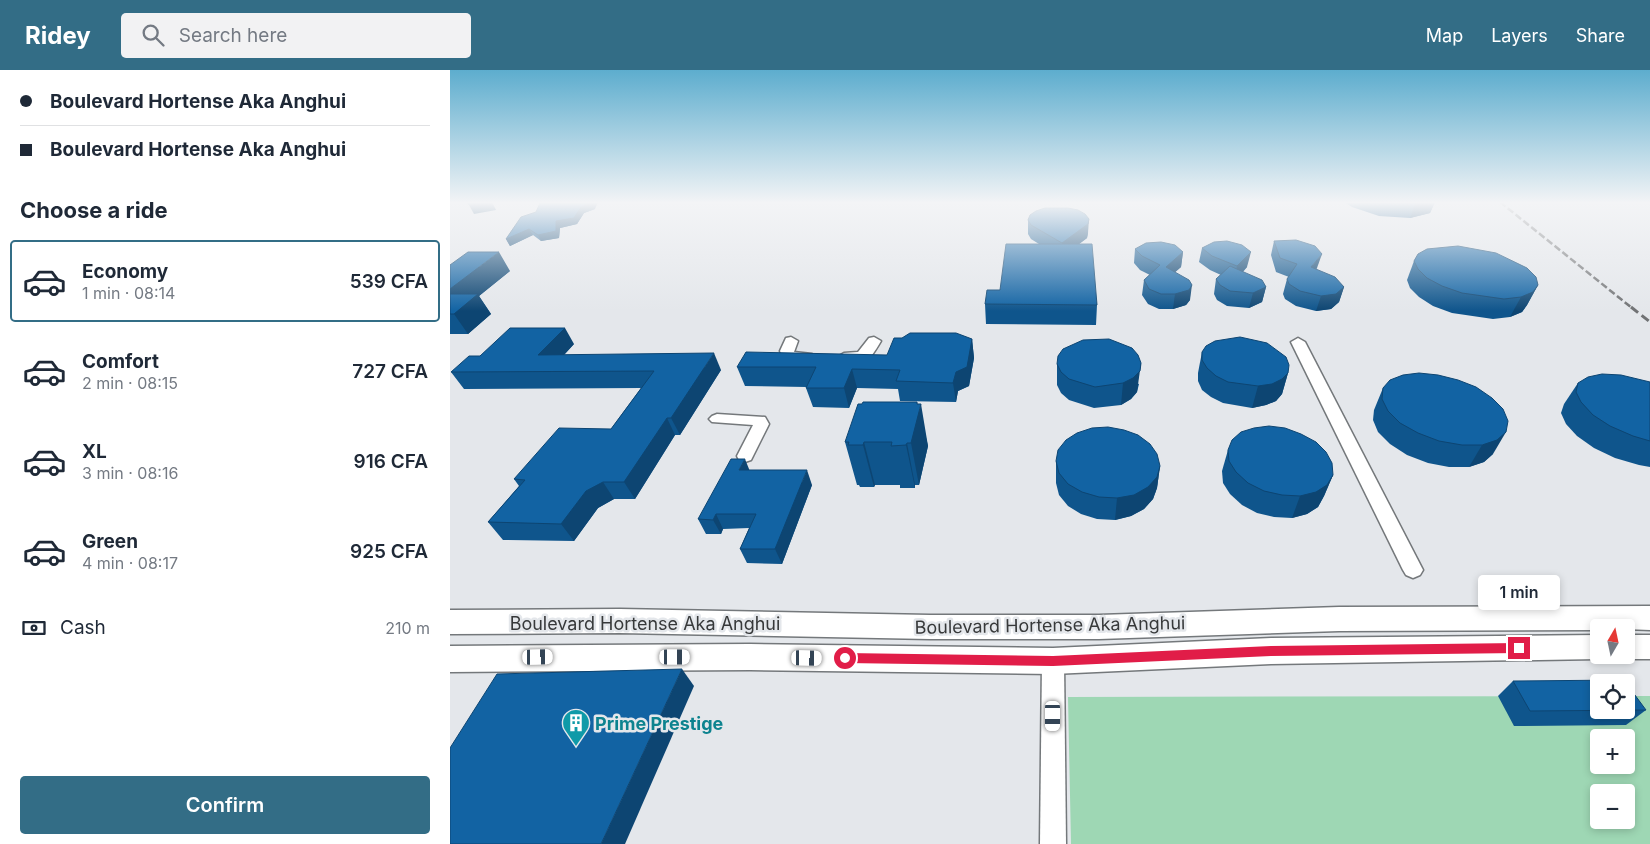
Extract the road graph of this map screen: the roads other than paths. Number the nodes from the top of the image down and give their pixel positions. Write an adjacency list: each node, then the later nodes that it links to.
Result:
1 (791, 341): 2 (lane)
2 (874, 342)
3 (1298, 342): 6 (street)
4 (717, 419): 5 (street)
5 (745, 456)
6 (1413, 570)
7 (1650, 618): 8 (main road, Boulevard Hortense Aka Anghui)
8 (450, 622)
9 (1590, 647): 13 (main road, Boulevard Hortense Aka Anghui)
10 (1635, 647): 11 (main road)
11 (1650, 647)
12 (450, 659): 13 (main road, Boulevard Hortense Aka Anghui)
13 (1053, 661): 14 (street)
14 (1053, 844)

